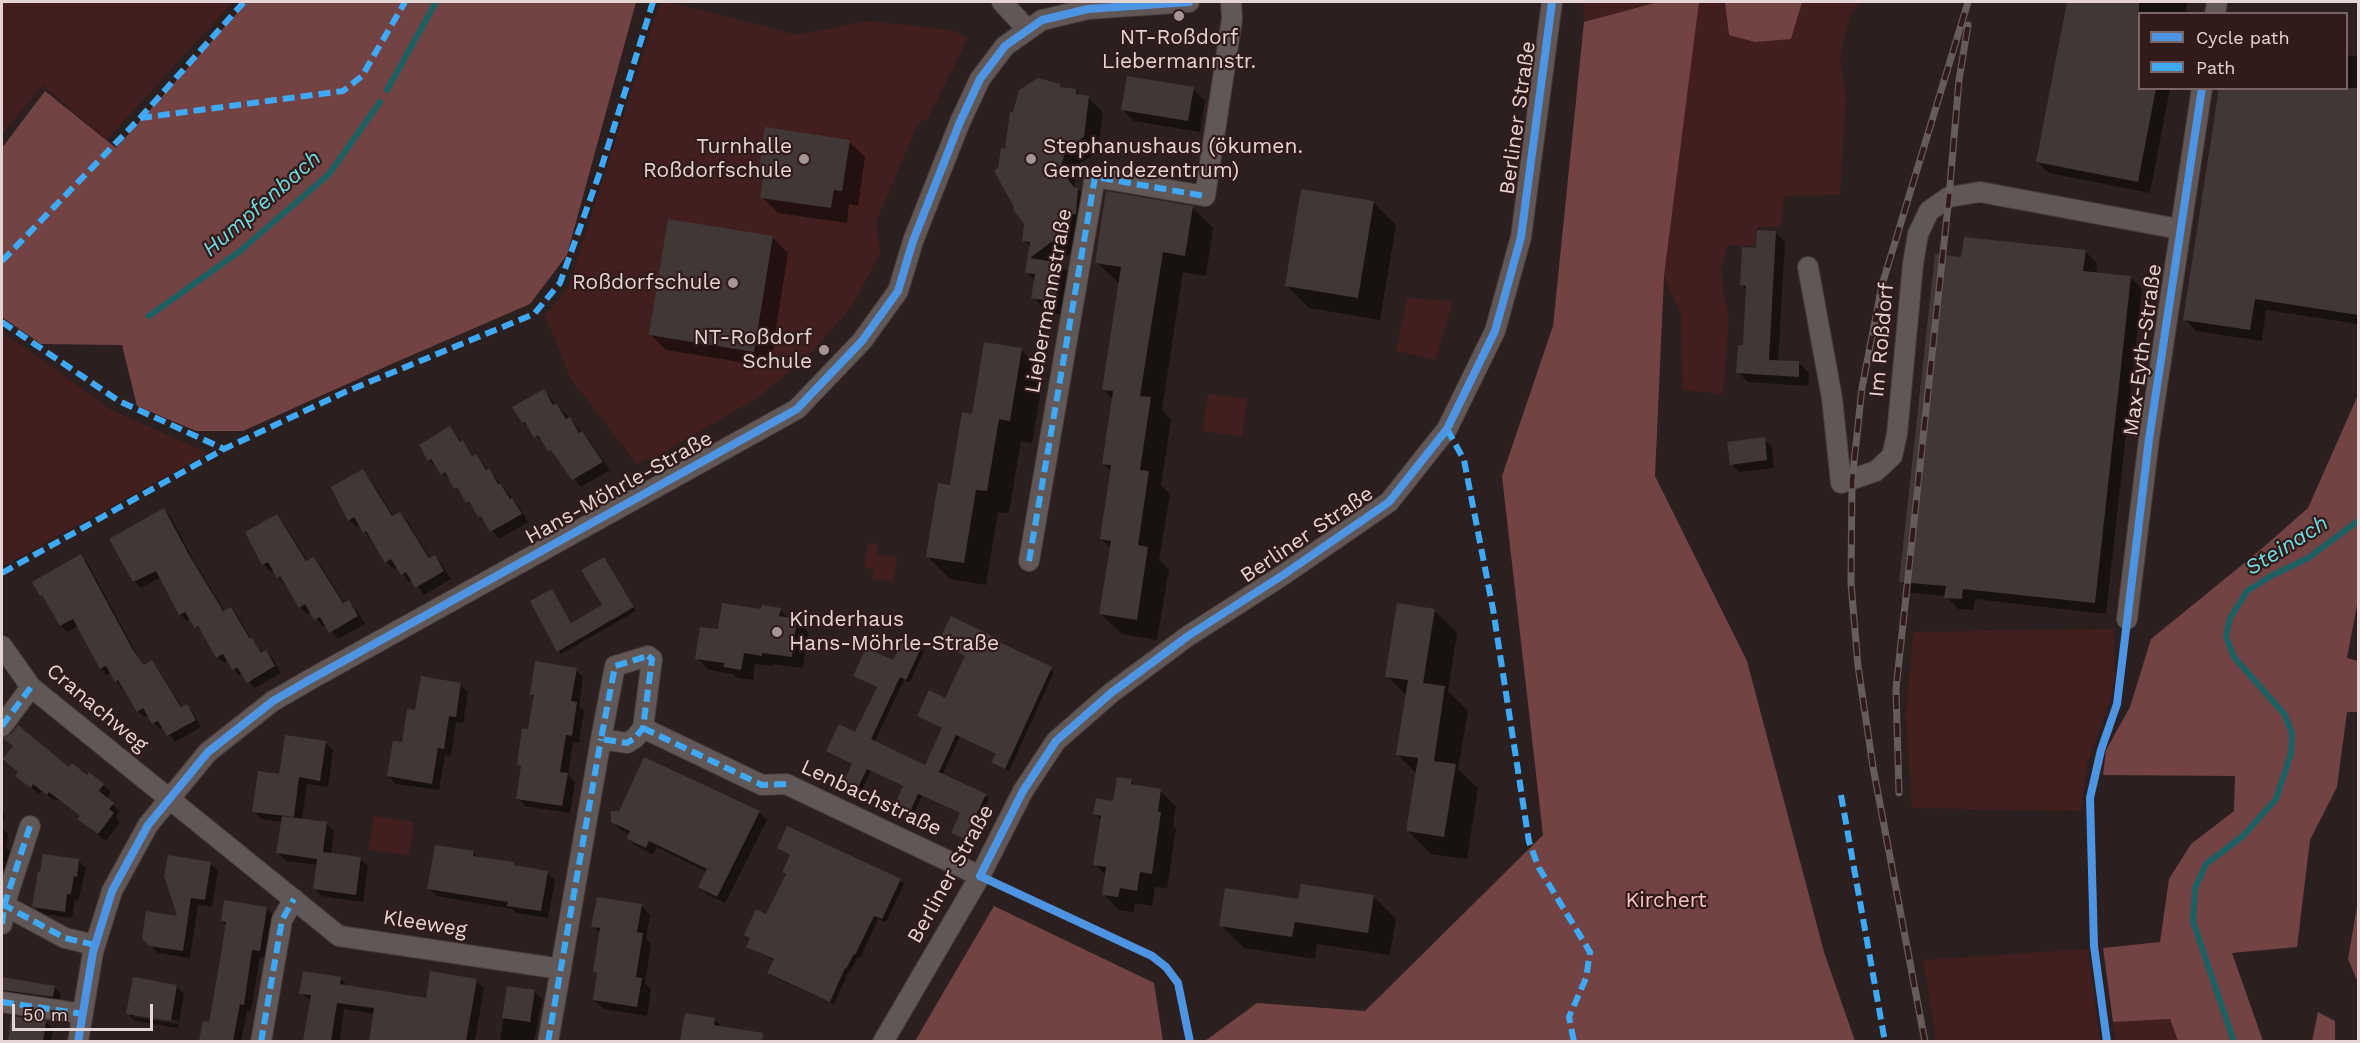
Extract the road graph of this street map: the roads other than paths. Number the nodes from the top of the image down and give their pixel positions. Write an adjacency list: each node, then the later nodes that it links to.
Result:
1 (1002, 2): 5 (street)
2 (1189, 2): 5 (street, Hans-Möhrle-Straße)
3 (1231, 2): 9 (street, Liebermannstraße)
4 (1552, 2): 18 (street, Berliner Straße)
5 (1028, 30): 16 (street, Hans-Möhrle-Straße)
6 (2202, 90): 7 (street, Max-Eyth-Straße)
7 (2180, 228): 8 (street, Im Roßdorf); 10 (street, Max-Eyth-Straße)
8 (1808, 267)
9 (1029, 561)
10 (2127, 619)
11 (2, 646): 12 (street, Cranachweg)
12 (31, 687): 13 (street); 16 (street, Cranachweg)
13 (2, 726)
14 (643, 728): 15 (street); 15 (street); 18 (street, Lenbachstraße)
15 (601, 739): 22 (street)
16 (170, 798): 19 (street, Kleeweg); 21 (street, Hans-Möhrle-Straße)
17 (30, 826): 20 (street)
18 (980, 876): 28 (street, Berliner Straße)
19 (294, 899): 22 (street, Kleeweg); 26 (street)
20 (2, 911): 21 (street)
21 (95, 945): 24 (street, Hans-Möhrle-Straße)
22 (561, 969): 27 (street)
23 (2, 1002): 24 (street)
24 (83, 1014): 25 (street, Hans-Möhrle-Straße)
25 (78, 1041)
26 (261, 1041)
27 (548, 1041)
28 (883, 1041)

